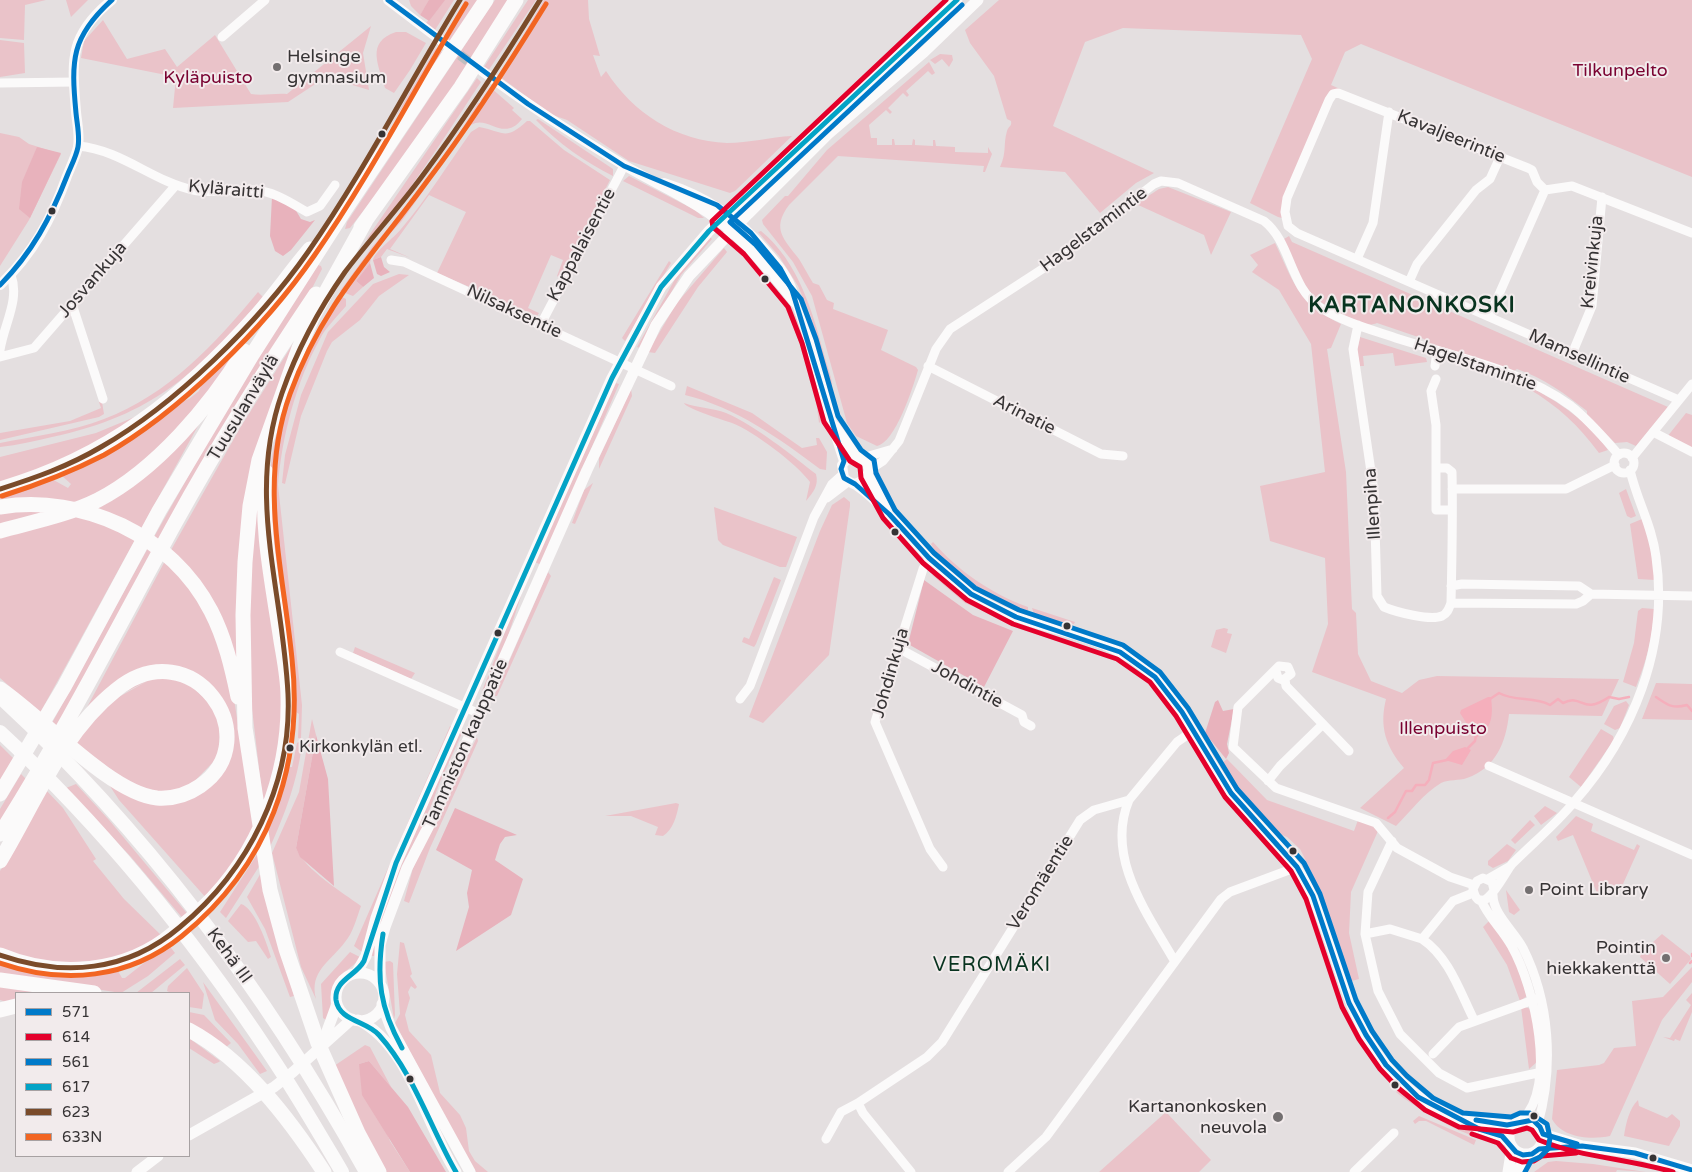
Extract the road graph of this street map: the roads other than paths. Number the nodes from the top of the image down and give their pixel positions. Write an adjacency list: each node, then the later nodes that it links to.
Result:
1 (112, 0): 11 (street)
2 (265, 0): 8 (street)
3 (388, 0): 9 (street)
4 (486, 0): 22 (highway, Tuusulanväylä)
5 (516, 0): 24 (highway, Tuusulanväylä)
6 (957, 0): 23 (main road, Tammiston kauppatie)
7 (978, 0): 26 (main road, Tammiston kauppatie)
8 (222, 37)
9 (446, 45)
10 (482, 71): 16 (street)
11 (74, 82): 12 (street); 14 (street)
12 (0, 83)
13 (1388, 112): 15 (street, Kavaljeerintie); 27 (street, Kavaljeerintie); 32 (street)
14 (78, 146): 18 (street, Kyläraitti); 34 (street)
15 (1500, 157): 20 (street, Kavaljeerintie); 35 (street)
16 (624, 166): 17 (street); 40 (street, Kappalaisentie)
17 (649, 178): 23 (street); 25 (street)
18 (176, 185): 19 (street, Kyläraitti); 38 (street, Josvankuja)
19 (336, 185)
20 (1545, 190): 21 (street); 39 (street)
21 (1602, 198): 30 (street); 44 (street, Kreivinkuja)
22 (346, 208): 31 (highway); 100 (highway, Tuusulanväylä)
23 (727, 213): 25 (main road, Tammiston kauppatie); 26 (street)
24 (366, 220): 55 (highway); 103 (highway, Tuusulanväylä)
25 (719, 222): 28 (street); 46 (main road, Tammiston kauppatie)
26 (740, 223): 28 (main road, Tammiston kauppatie); 37 (street)
27 (1288, 226): 29 (street); 32 (street, Mamsellintie)
28 (731, 232): 37 (street); 49 (main road, Tammiston kauppatie)
29 (1275, 232): 41 (street, Hagelstamintie); 47 (street, Hagelstamintie)
30 (1692, 233)
31 (307, 253): 70 (highway); 75 (highway)
32 (1357, 259): 35 (street, Mamsellintie)
33 (391, 260): 40 (street, Nilsaksentie)
34 (11, 275): 36 (street); 42 (street)
35 (1409, 282): 39 (street, Mamsellintie)
36 (0, 285)
37 (795, 303): 56 (street)
38 (72, 304): 45 (street, Josvankuja); 53 (street)
39 (1489, 317): 44 (street, Mamsellintie)
40 (541, 324): 46 (street, Nilsaksentie)
41 (1358, 326): 43 (street, Hagelstamintie); 81 (street, Illenpiha)
42 (0, 350)
43 (1437, 351): 48 (street); 60 (street, Hagelstamintie)
44 (1572, 354): 54 (street, Mamsellintie)
45 (0, 357)
46 (620, 361): 49 (street, Nilsaksentie); 89 (main road, Tammiston kauppatie)
47 (928, 366): 58 (street, Hagelstamintie); 61 (street, Arinatie)
48 (1435, 366)
49 (635, 367): 52 (street, Nilsaksentie); 91 (main road, Tammiston kauppatie)
50 (1436, 379): 66 (street)
51 (1692, 384): 54 (street)
52 (671, 386)
53 (103, 399)
54 (1679, 400): 57 (street)
55 (275, 413): 94 (highway); 116 (highway)
56 (830, 419): 62 (street); 64 (street)
57 (1653, 432): 59 (street); 63 (street)
58 (893, 449): 62 (street); 68 (street, Hagelstamintie)
59 (1692, 452)
60 (1619, 455): 63 (street); 65 (street)
61 (1123, 456)
62 (859, 457): 64 (street); 68 (street)
63 (1632, 458): 67 (street)
64 (844, 461): 69 (street)
65 (1614, 465): 67 (street); 71 (street)
66 (1436, 468): 71 (street); 73 (street)
67 (1630, 470): 79 (street)
68 (869, 473): 69 (street); 74 (street)
69 (848, 480): 74 (street); 88 (street)
70 (0, 488)
71 (1452, 489): 73 (street)
72 (0, 507): 94 (highway)
73 (1452, 510): 77 (street)
74 (889, 514): 76 (street)
75 (0, 531)
76 (929, 558): 82 (street, Johdinkuja); 95 (street)
77 (1451, 586): 78 (street); 81 (street)
78 (1591, 594): 79 (street); 81 (street)
79 (1659, 596): 80 (street); 102 (street)
80 (1692, 596)
81 (1451, 603)
82 (898, 648): 93 (street, Johdintie); 108 (street, Johdinkuja)
83 (340, 652): 89 (street)
84 (1276, 671): 85 (street); 85 (street); 99 (street)
85 (1285, 680): 92 (street)
86 (0, 690): 90 (highway)
87 (0, 697): 90 (highway, Kehä III)
88 (740, 699)
89 (465, 707): 91 (street); 118 (main road, Tammiston kauppatie)
90 (21, 710): 106 (highway); 149 (highway, Kehä III)
91 (480, 714): 120 (main road, Tammiston kauppatie)
92 (1323, 724): 97 (street); 99 (street)
93 (1031, 726)
94 (245, 728): 150 (highway)
95 (1193, 731): 101 (street); 109 (street)
96 (2, 734): 148 (highway, Kehä III)
97 (1349, 751)
98 (1489, 766): 102 (street)
99 (1268, 781): 104 (street)
100 (0, 794)
101 (1129, 800): 117 (street); 133 (street, Veromäentie)
102 (1574, 803): 105 (street); 107 (street)
103 (0, 834)
104 (1392, 841): 111 (street); 114 (street)
105 (1692, 855)
106 (0, 861)
107 (1509, 866): 110 (street); 112 (street)
108 (943, 867)
109 (1297, 867): 117 (street); 134 (street)
110 (1488, 879): 111 (street); 112 (street)
111 (1474, 889): 113 (street); 115 (street)
112 (1493, 892): 113 (street); 122 (street)
113 (1480, 900): 122 (street)
114 (1365, 934): 115 (street); 131 (street)
115 (1422, 939): 128 (street)
116 (0, 955)
117 (1174, 960): 154 (street)
118 (357, 972): 120 (main road); 123 (main road)
119 (0, 980): 121 (highway)
120 (380, 984): 124 (main road)
121 (88, 992)
122 (1537, 999): 128 (street); 132 (street)
123 (337, 1004): 127 (main road); 130 (main road)
124 (382, 1004): 127 (main road); 152 (main road)
125 (15, 1006): 126 (highway)
126 (0, 1010)
127 (355, 1020): 130 (main road); 151 (main road)
128 (1474, 1020): 131 (street)
129 (190, 1031): 147 (highway)
130 (320, 1049): 137 (main road)
131 (1430, 1057): 132 (street)
132 (1543, 1071): 135 (street); 136 (street)
133 (858, 1103): 139 (street, Veromäentie); 153 (street)
134 (1461, 1120): 135 (street); 140 (street)
135 (1518, 1123): 136 (main road); 140 (main road)
136 (1540, 1129): 141 (main road); 142 (main road)
137 (190, 1133)
138 (1394, 1133): 155 (street)
139 (826, 1139)
140 (1510, 1145): 143 (main road); 156 (main road)
141 (1582, 1146): 142 (main road); 145 (main road)
142 (1539, 1149): 143 (main road)
143 (1526, 1155): 157 (main road)
144 (157, 1157): 146 (main road)
145 (1692, 1170)
146 (137, 1172)
147 (324, 1172)
148 (342, 1172)
149 (366, 1172)
150 (380, 1172)
151 (456, 1172)
152 (470, 1172)
153 (911, 1172)
154 (1008, 1172)
155 (1354, 1172)
156 (1508, 1172)
157 (1517, 1172)

